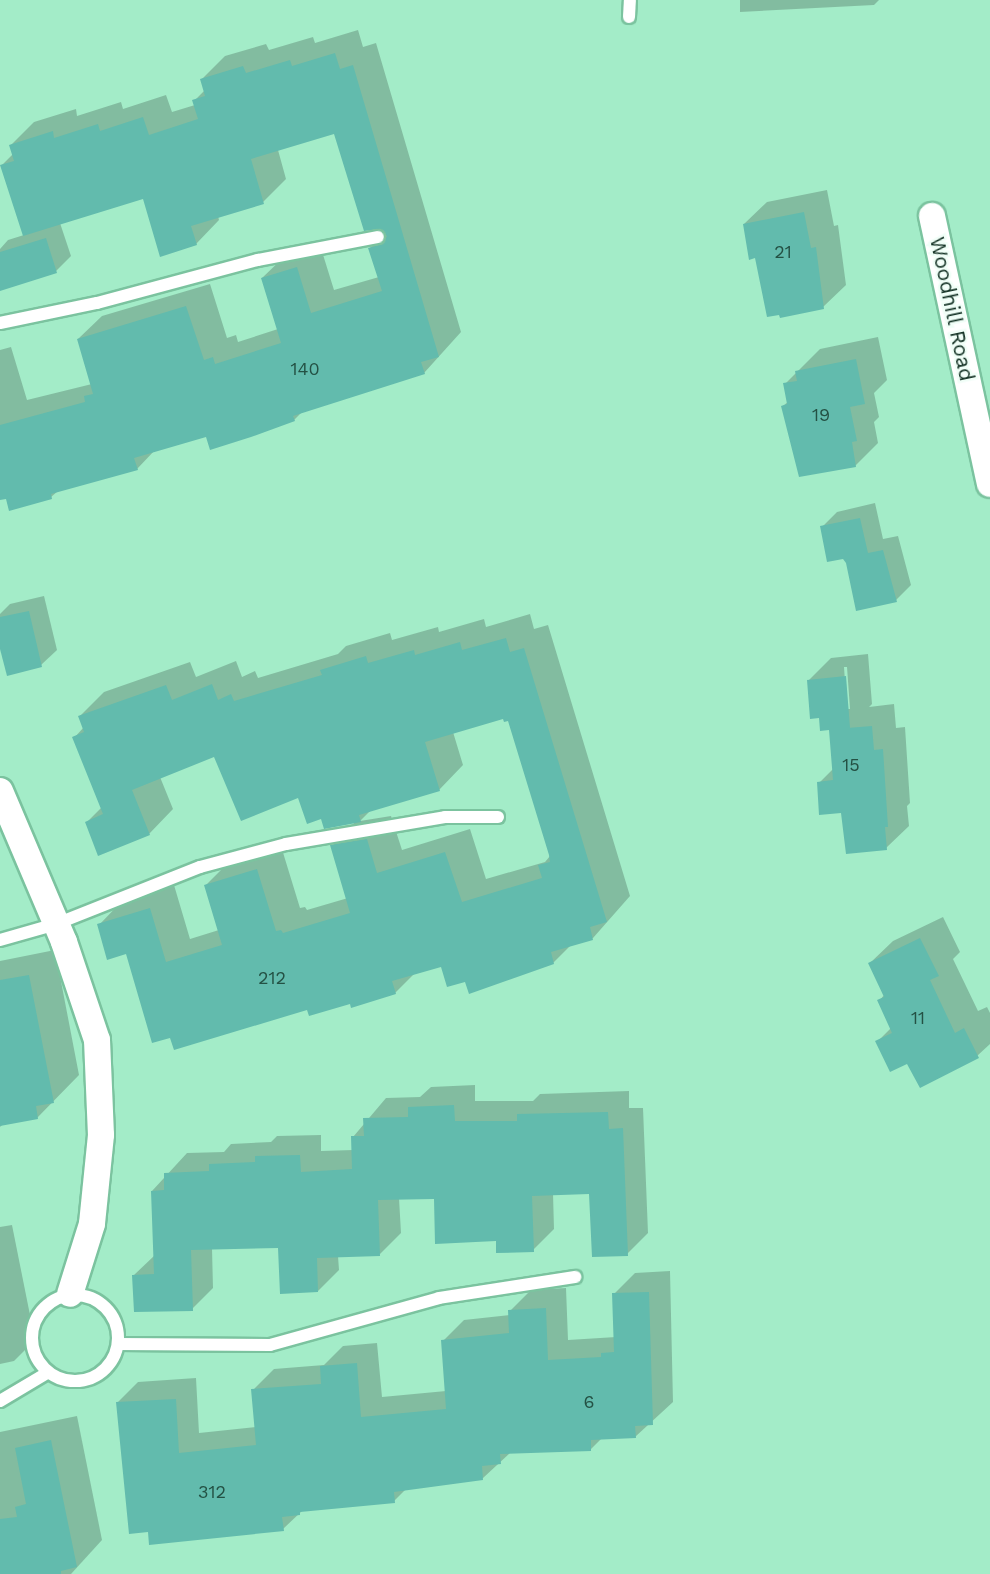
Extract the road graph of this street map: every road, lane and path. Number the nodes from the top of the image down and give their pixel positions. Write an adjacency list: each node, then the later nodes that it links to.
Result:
1 (630, 0): 2 (lane)
2 (629, 17)
3 (932, 216): 6 (street, Woodhill Road)
4 (378, 237): 5 (lane)
5 (0, 323)
6 (990, 484)
7 (0, 791): 9 (street)
8 (498, 817): 9 (lane)
9 (56, 924): 10 (lane); 12 (street)
10 (0, 940)
11 (575, 1277): 13 (lane)
12 (70, 1294): 13 (lane); 14 (lane)
13 (118, 1344): 14 (lane)
14 (47, 1373): 15 (lane)
15 (0, 1401)

